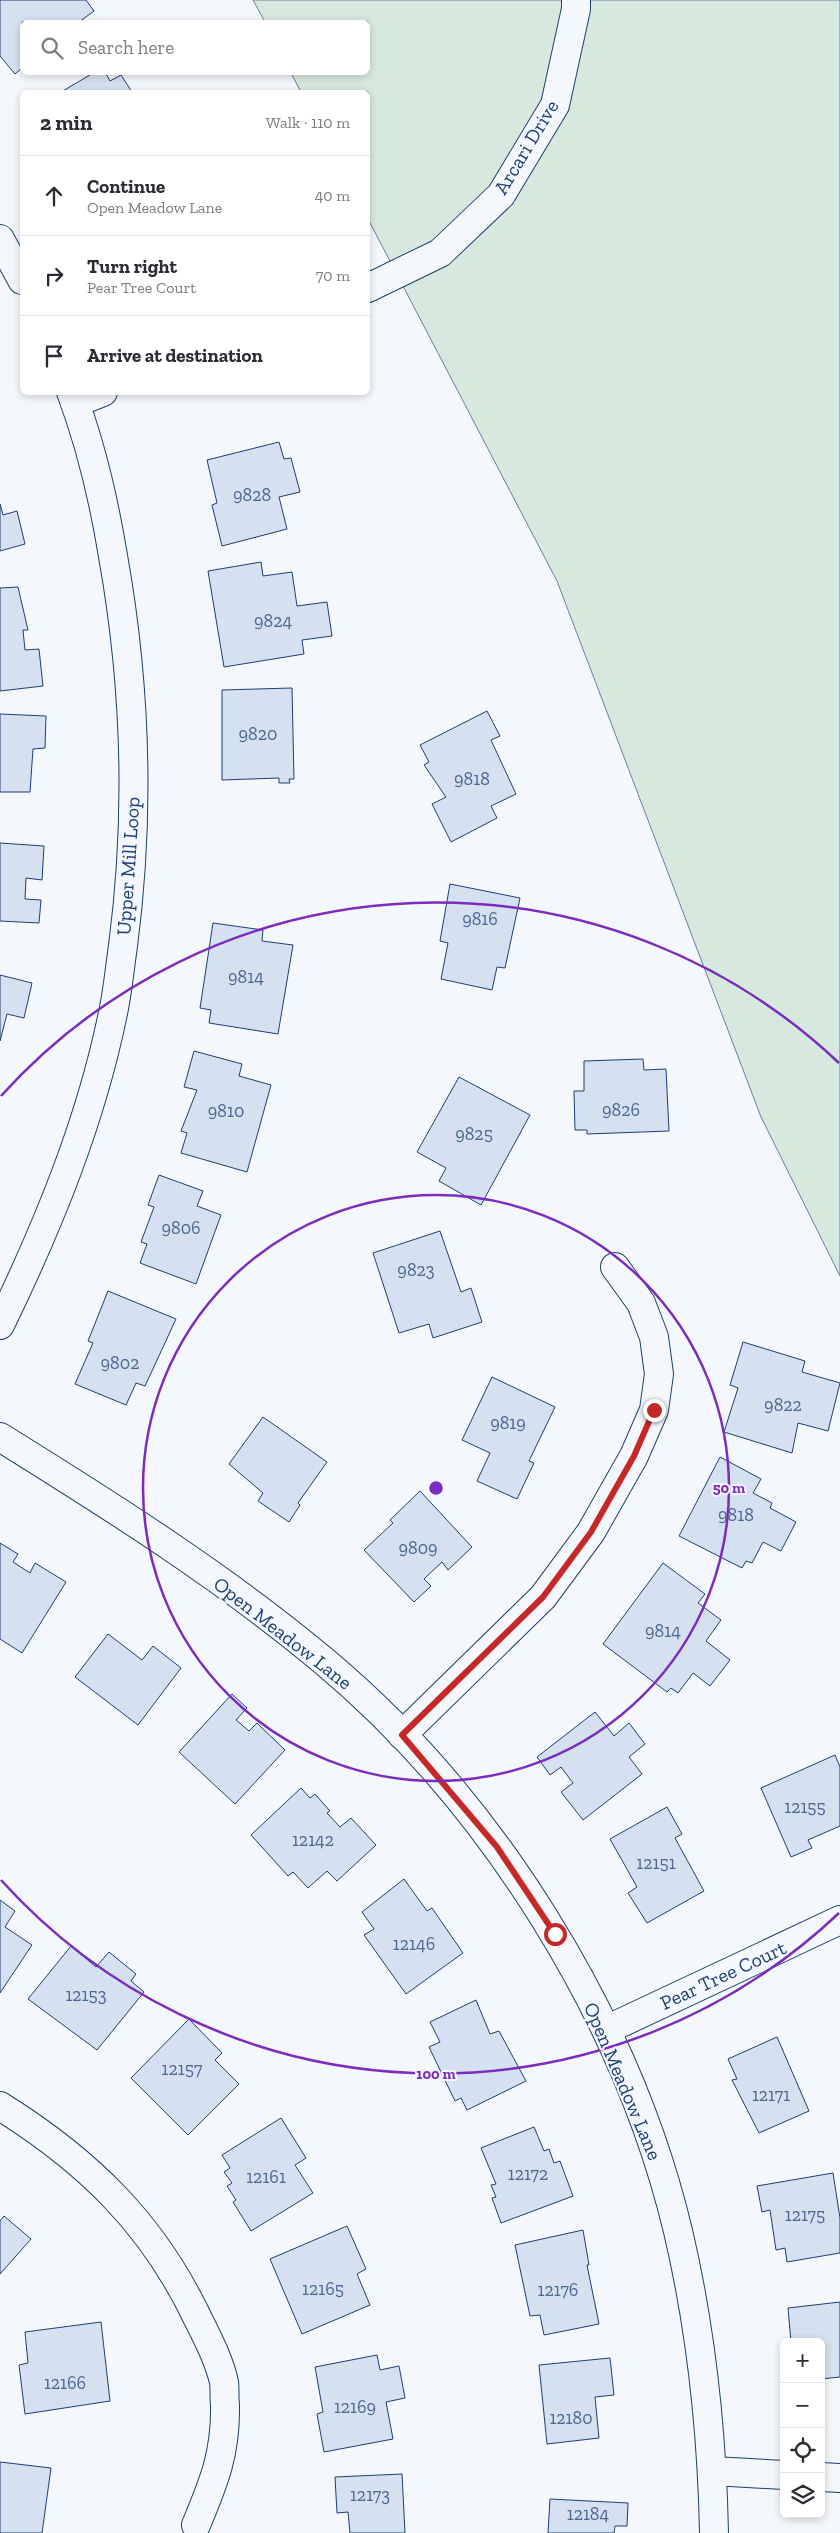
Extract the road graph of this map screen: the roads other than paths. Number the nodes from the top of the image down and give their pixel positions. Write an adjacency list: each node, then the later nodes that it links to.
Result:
1 (576, 0): 4 (street, Arcari Drive)
2 (0, 239): 3 (street)
3 (20, 276)
4 (370, 287)
5 (88, 395): 6 (street)
6 (73, 398): 8 (street, Upper Mill Loop)
7 (615, 1268): 10 (street)
8 (0, 1325)
9 (0, 1437): 10 (street, Open Meadow Lane)
10 (402, 1735): 12 (street, Open Meadow Lane)
11 (840, 1920): 12 (street, Pear Tree Court)
12 (606, 2030): 14 (street, Open Meadow Lane)
13 (0, 2106): 18 (street)
14 (712, 2471): 15 (street); 19 (street, Open Meadow Lane)
15 (780, 2475)
16 (825, 2477): 17 (street)
17 (840, 2478)
18 (196, 2525)
19 (714, 2533)

